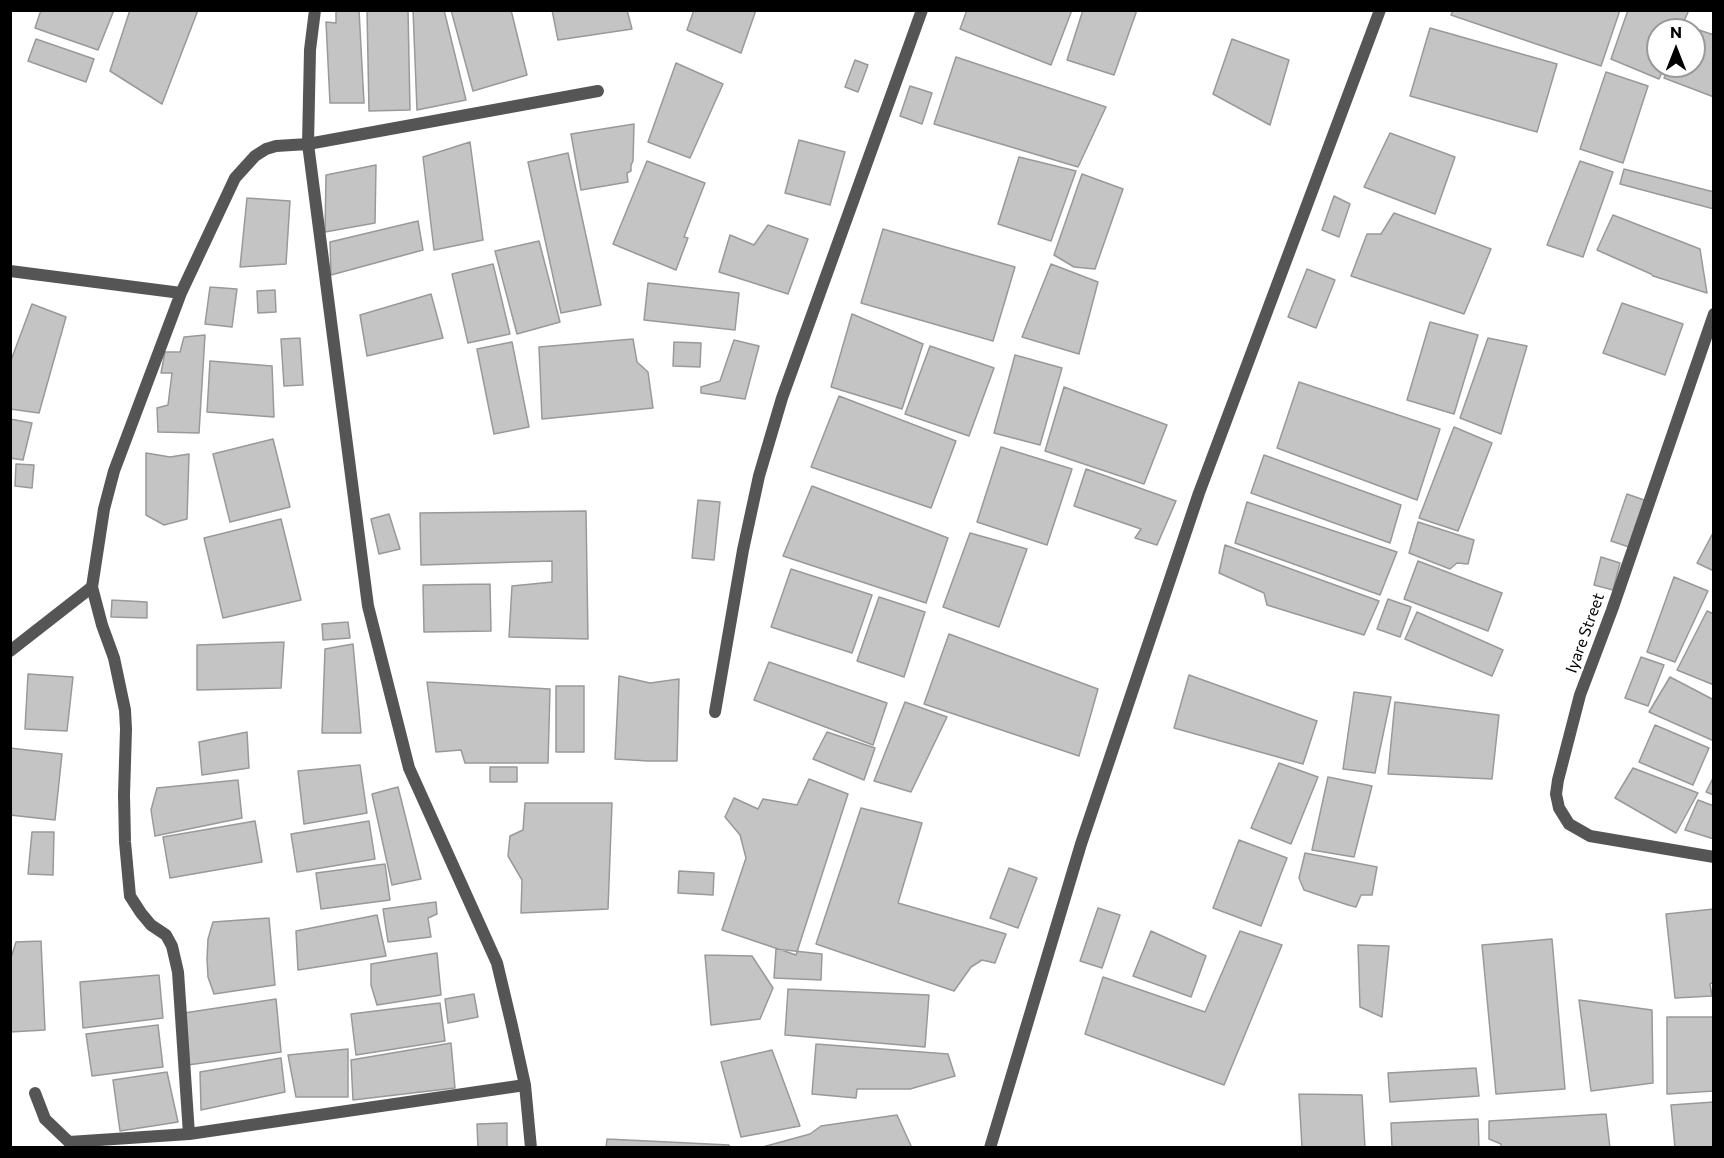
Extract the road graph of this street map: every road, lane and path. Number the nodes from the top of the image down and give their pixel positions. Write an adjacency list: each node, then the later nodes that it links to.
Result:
1 (315, 10): 5 (street)
2 (922, 10): 11 (street)
3 (1380, 10): 17 (street)
4 (598, 91): 5 (street)
5 (308, 144): 7 (street); 13 (street)
6 (10, 271): 7 (street)
7 (181, 293): 9 (street)
8 (1713, 314): 12 (street, Iyare Street)
9 (92, 588): 10 (street); 15 (street)
10 (10, 651)
11 (714, 712)
12 (1713, 857)
13 (525, 1085): 15 (street); 16 (street)
14 (34, 1093): 15 (street)
15 (189, 1134)
16 (531, 1148)
17 (990, 1148)

